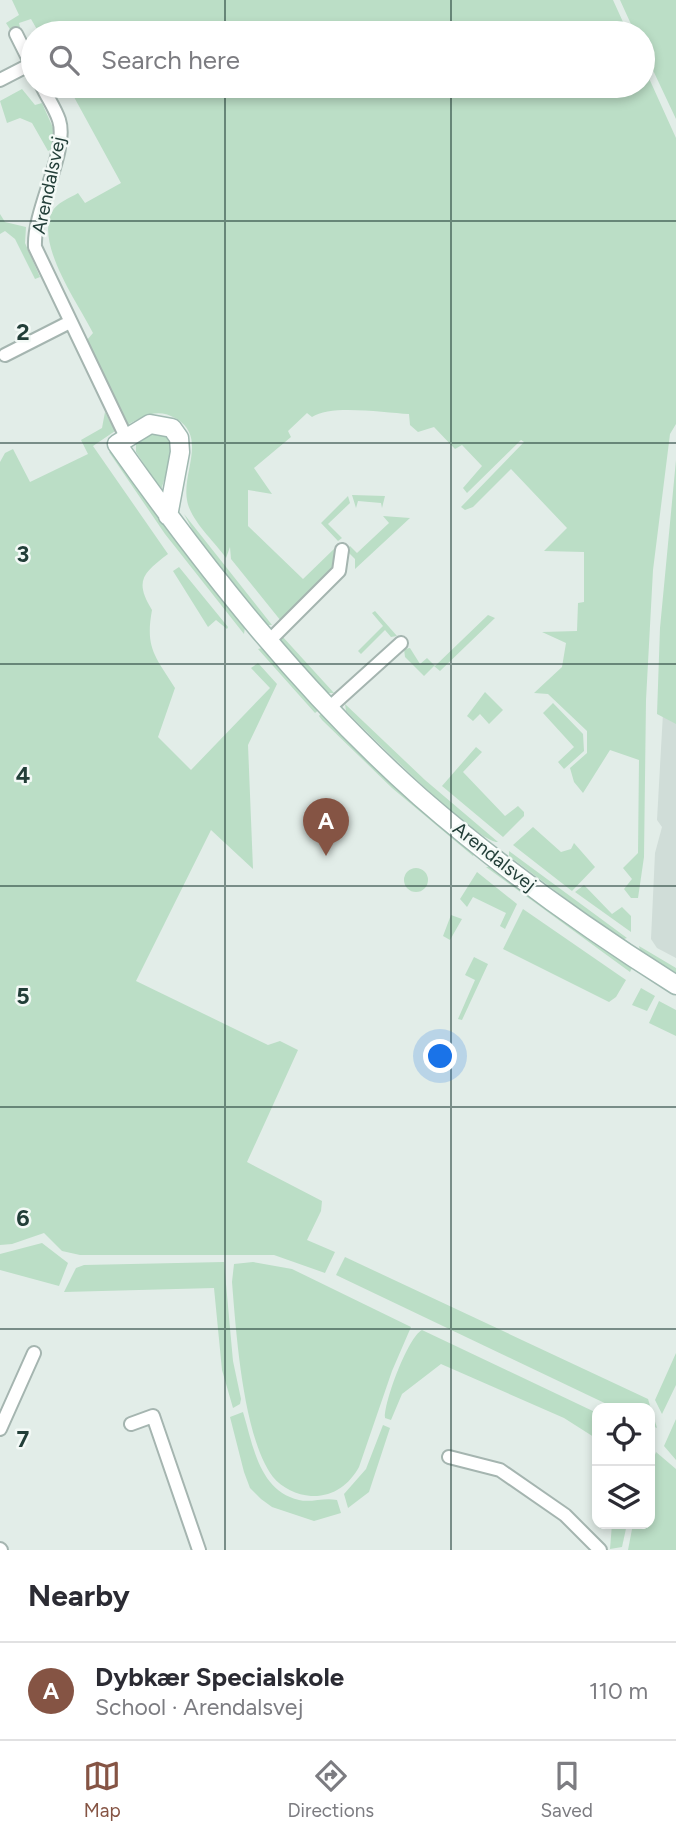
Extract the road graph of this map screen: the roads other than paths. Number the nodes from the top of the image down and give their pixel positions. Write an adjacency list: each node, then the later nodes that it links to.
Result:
1 (16, 34): 2 (street)
2 (21, 44)
3 (21, 71): 4 (street)
4 (0, 80)
5 (48, 98): 6 (street, Arendalsvej)
6 (70, 322): 7 (street); 8 (street, Arendalsvej)
7 (5, 355)
8 (126, 437): 9 (street, Arendalsvej); 9 (street)
9 (168, 516): 11 (street, Arendalsvej)
10 (342, 550): 11 (street)
11 (269, 641): 13 (street, Arendalsvej)
12 (401, 643): 13 (street)
13 (329, 708): 14 (street, Arendalsvej)
14 (676, 985)
15 (34, 1353): 17 (street)
16 (131, 1424): 19 (street)
17 (0, 1429)
18 (449, 1457): 20 (street)
19 (199, 1550)
20 (600, 1550)

